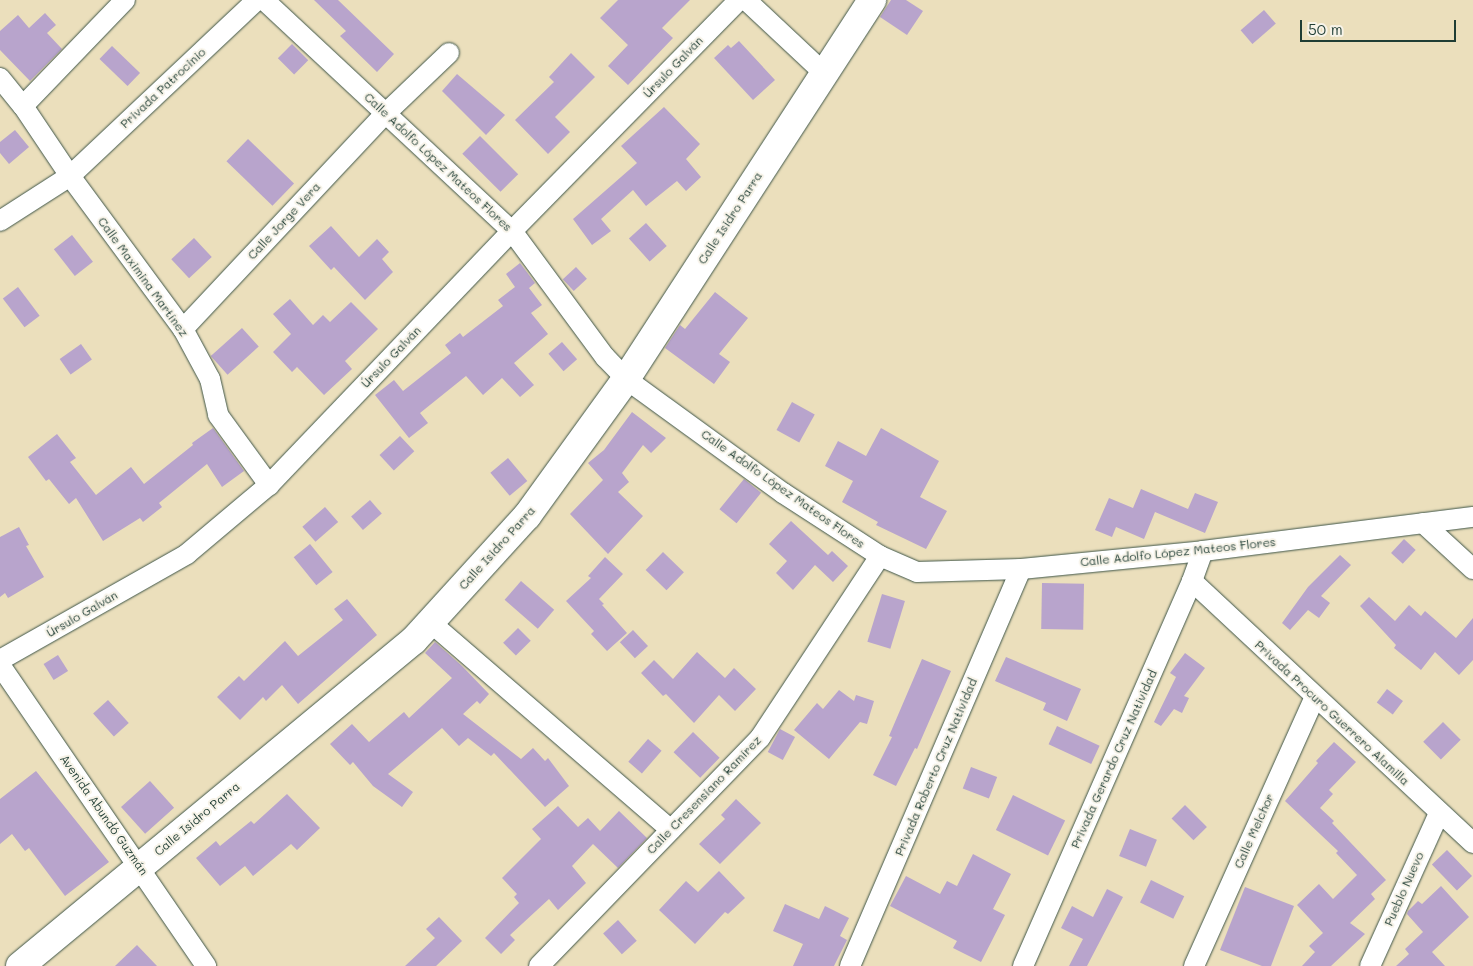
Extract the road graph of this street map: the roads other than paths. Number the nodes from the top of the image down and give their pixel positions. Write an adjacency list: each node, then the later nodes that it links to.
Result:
1 (125, 0): 10 (street)
2 (257, 0): 12 (street, Privada Patrocinio)
3 (264, 0): 11 (street, Calle Adolfo López Mateos Flores)
4 (739, 0): 14 (street, Úrsulo Galván)
5 (746, 0): 8 (street)
6 (872, 0): 8 (street, Calle Isidro Parra)
7 (450, 53): 11 (street, Calle Jorge Vera)
8 (824, 73): 16 (street, Calle Isidro Parra)
9 (0, 78): 10 (street, Calle Maximina Martínez)
10 (23, 106): 12 (street, Calle Maximina Martínez)
11 (386, 113): 14 (street, Calle Adolfo López Mateos Flores); 15 (street, Calle Jorge Vera)
12 (70, 176): 13 (street, Privada Patrocinio); 15 (street, Calle Maximina Martínez)
13 (0, 221)
14 (512, 231): 16 (street, Calle Adolfo López Mateos Flores); 17 (street, Úrsulo Galván)
15 (183, 329): 17 (street, Calle Maximina Martínez)
16 (626, 379): 21 (street, Calle Adolfo López Mateos Flores); 25 (street, Calle Isidro Parra)
17 (269, 485): 26 (street, Úrsulo Galván)
18 (1473, 517): 19 (street, Calle Adolfo López Mateos Flores)
19 (1423, 524): 20 (street, Calle Adolfo López Mateos Flores); 23 (street)
20 (1203, 551): 22 (street, Calle Adolfo López Mateos Flores); 24 (street, Privada Gerardo Cruz Natividad)
21 (880, 556): 22 (street, Calle Adolfo López Mateos Flores); 30 (street, Calle Cresensiano Ramírez)
22 (1021, 569): 36 (street, Privada Roberto Cruz Natividad)
23 (1473, 569)
24 (1192, 581): 28 (street, Privada Procuro Guerrero Alamilla); 37 (street, Privada Gerardo Cruz Natividad)
25 (430, 622): 30 (street); 32 (street, Calle Isidro Parra)
26 (0, 660)
27 (0, 664): 32 (street, Avenida Abundó Guzmán)
28 (1314, 697): 29 (street, Privada Procuro Guerrero Alamilla); 38 (street, Calle Melchor)
29 (1439, 813): 31 (street, Privada Procuro Guerrero Alamilla); 39 (street, Pueblo Nuevo)
30 (671, 830): 35 (street, Calle Cresensiano Ramírez)
31 (1473, 843)
32 (140, 866): 33 (street, Calle Isidro Parra); 34 (street, Avenida Abundó Guzmán)
33 (20, 966)
34 (206, 966)
35 (539, 966)
36 (850, 966)
37 (1023, 966)
38 (1194, 966)
39 (1370, 966)

